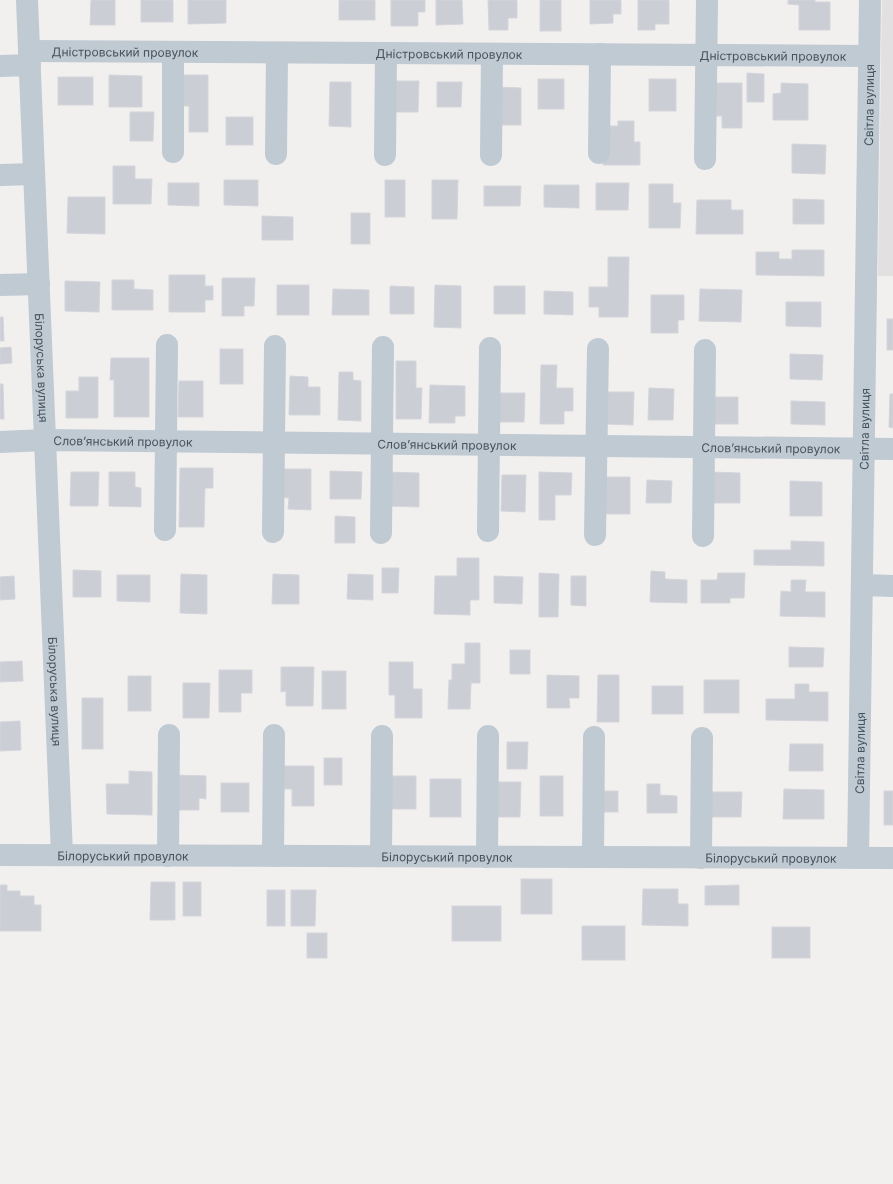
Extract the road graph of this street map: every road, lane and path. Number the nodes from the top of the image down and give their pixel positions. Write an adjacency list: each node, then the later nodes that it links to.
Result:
1 (27, 0): 11 (street, Білоруська вулиця)
2 (707, 0): 9 (street)
3 (870, 0): 10 (street, Світла вулиця)
4 (174, 52): 5 (street, Дністровський провулок); 11 (street, Дністровський провулок); 13 (street)
5 (277, 53): 6 (street, Дністровський провулок); 15 (street)
6 (386, 53): 7 (street, Дністровський провулок); 16 (street)
7 (492, 54): 8 (street, Дністровський провулок); 17 (street)
8 (600, 54): 9 (street, Дністровський провулок); 14 (street)
9 (706, 55): 10 (street, Дністровський провулок); 18 (street)
10 (869, 56): 37 (street, Світла вулиця)
11 (30, 58): 12 (street, Дністровський провулок); 19 (street, Білоруська вулиця)
12 (0, 66)
13 (173, 152)
14 (599, 153)
15 (276, 154)
16 (385, 155)
17 (491, 155)
18 (705, 159)
19 (34, 174): 20 (street); 21 (street, Білоруська вулиця)
20 (0, 175)
21 (39, 284): 22 (street); 29 (street, Білоруська вулиця)
22 (0, 285)
23 (167, 345): 31 (street)
24 (275, 346): 32 (street)
25 (383, 347): 33 (street)
26 (490, 348): 34 (street)
27 (598, 349): 35 (street)
28 (705, 350): 36 (street)
29 (45, 440): 30 (street, Слов’янський провулок); 31 (street, Слов’янський провулок); 54 (street, Білоруська вулиця)
30 (0, 442)
31 (166, 442): 32 (street, Слов’янський провулок); 39 (street)
32 (274, 443): 33 (street, Слов’янський провулок); 41 (street)
33 (382, 444): 34 (street, Слов’янський провулок); 42 (street)
34 (489, 445): 35 (street, Слов’янський провулок); 40 (street)
35 (597, 446): 36 (street, Слов’янський провулок); 43 (street)
36 (704, 447): 37 (street, Слов’янський провулок); 44 (street)
37 (864, 449): 38 (street, Слов’янський провулок); 45 (street, Світла вулиця)
38 (893, 449)
39 (165, 530)
40 (488, 531)
41 (273, 532)
42 (381, 533)
43 (595, 535)
44 (702, 536)
45 (862, 585): 46 (street); 61 (street, Світла вулиця)
46 (893, 586)
47 (169, 734): 55 (street)
48 (274, 735): 56 (street)
49 (382, 736): 57 (street)
50 (488, 736): 58 (street)
51 (594, 737): 59 (street)
52 (702, 738): 60 (street)
53 (0, 855): 54 (street, Білоруський провулок)
54 (62, 855): 55 (street, Білоруський провулок)
55 (168, 856): 56 (street, Білоруський провулок)
56 (273, 856): 57 (street, Білоруський провулок)
57 (382, 856): 58 (street, Білоруський провулок)
58 (487, 857): 59 (street, Білоруський провулок)
59 (593, 857): 60 (street, Білоруський провулок)
60 (701, 858): 61 (street, Білоруський провулок)
61 (858, 858): 62 (street, Білоруський провулок)
62 (893, 858)

